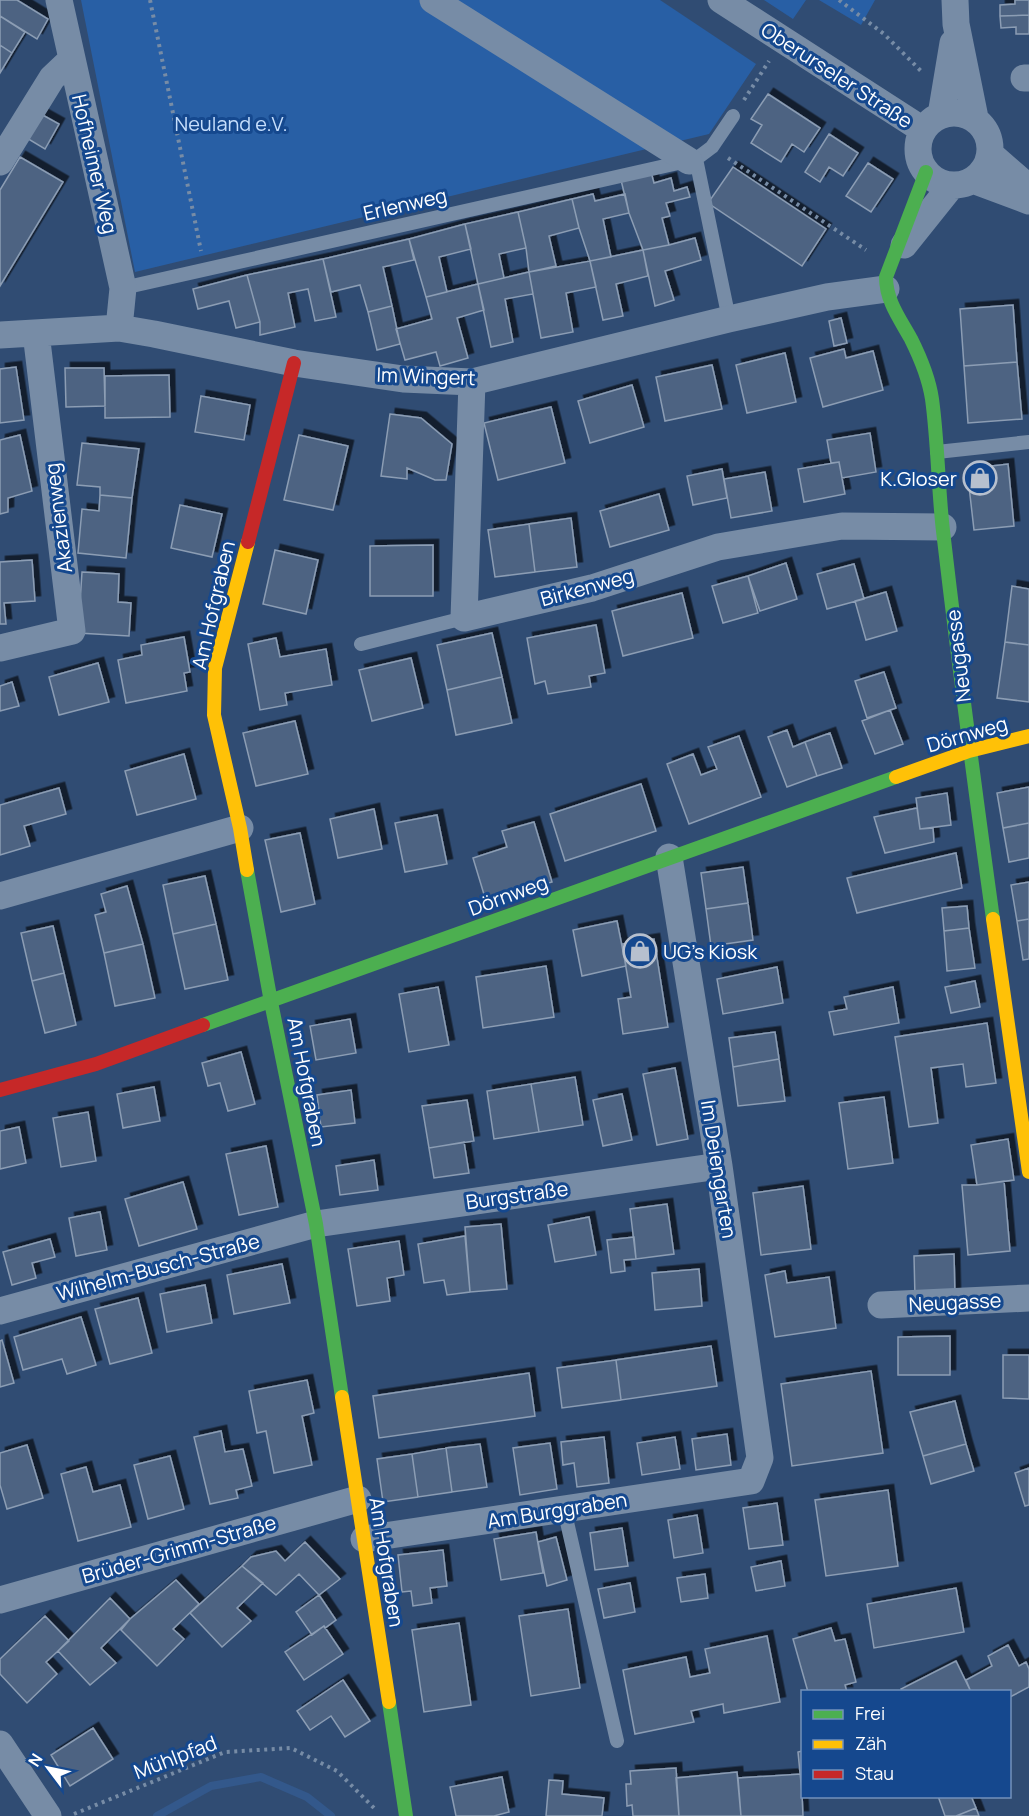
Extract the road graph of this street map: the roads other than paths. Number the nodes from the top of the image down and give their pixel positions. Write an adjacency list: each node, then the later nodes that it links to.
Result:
1 (58, 0): 5 (street, Hofheimer Weg)
2 (433, 0): 10 (street)
3 (721, 0): 8 (street, Oberurseler Straße)
4 (956, 12): 7 (street); 8 (street)
5 (71, 60): 11 (street); 17 (street, Hofheimer Weg)
6 (733, 116): 10 (lane, Erlenweg)
7 (975, 118): 8 (street); 9 (street)
8 (932, 122): 12 (street)
9 (990, 154): 13 (street); 14 (street)
10 (692, 160): 17 (lane, Erlenweg); 18 (lane)
11 (0, 162)
12 (926, 172): 13 (street); 16 (street)
13 (962, 183): 15 (street); 16 (street)
14 (1029, 188)
15 (1029, 201)
16 (890, 272): 18 (street, Im Wingert); 25 (street, Neugasse)
17 (123, 288): 19 (street, Hofheimer Weg)
18 (729, 319): 23 (street, Im Wingert)
19 (118, 328): 20 (street, Im Wingert); 22 (street, Im Wingert)
20 (36, 333): 21 (street, Im Wingert); 29 (street, Akazienweg)
21 (0, 335)
22 (294, 363): 23 (street, Im Wingert); 32 (street, Am Hofgraben)
23 (472, 382): 27 (street)
24 (1029, 442): 25 (lane)
25 (937, 452): 26 (street, Neugasse)
26 (943, 527): 27 (street, Birkenweg); 31 (street, Neugasse)
27 (464, 618): 28 (lane)
28 (361, 644)
29 (0, 648)
30 (1029, 736): 31 (street, Dörnweg)
31 (969, 751): 33 (street, Dörnweg); 36 (street, Neugasse)
32 (240, 828): 34 (street); 35 (street, Am Hofgraben)
33 (669, 857): 35 (street, Dörnweg); 38 (street, Im Deiengarten)
34 (0, 896)
35 (272, 1002): 37 (street, Dörnweg); 40 (street, Am Hofgraben)
36 (1022, 1069): 39 (street, Neugasse)
37 (0, 1090)
38 (719, 1166): 40 (street, Burgstraße); 44 (street, Im Deiengarten)
39 (1029, 1172)
40 (316, 1224): 43 (street, Wilhelm-Busch-Straße); 45 (street, Am Hofgraben)
41 (1029, 1298): 42 (street, Neugasse)
42 (881, 1305)
43 (0, 1311)
44 (751, 1481): 46 (street, Am Burggraben)
45 (358, 1499): 47 (street, Am Hofgraben); 48 (street, Brüder-Grimm-Straße)
46 (564, 1509): 47 (street, Am Burggraben); 49 (lane)
47 (364, 1539): 52 (street, Am Hofgraben)
48 (0, 1600)
49 (617, 1741)
50 (0, 1744): 51 (street)
51 (48, 1816)
52 (405, 1816)

